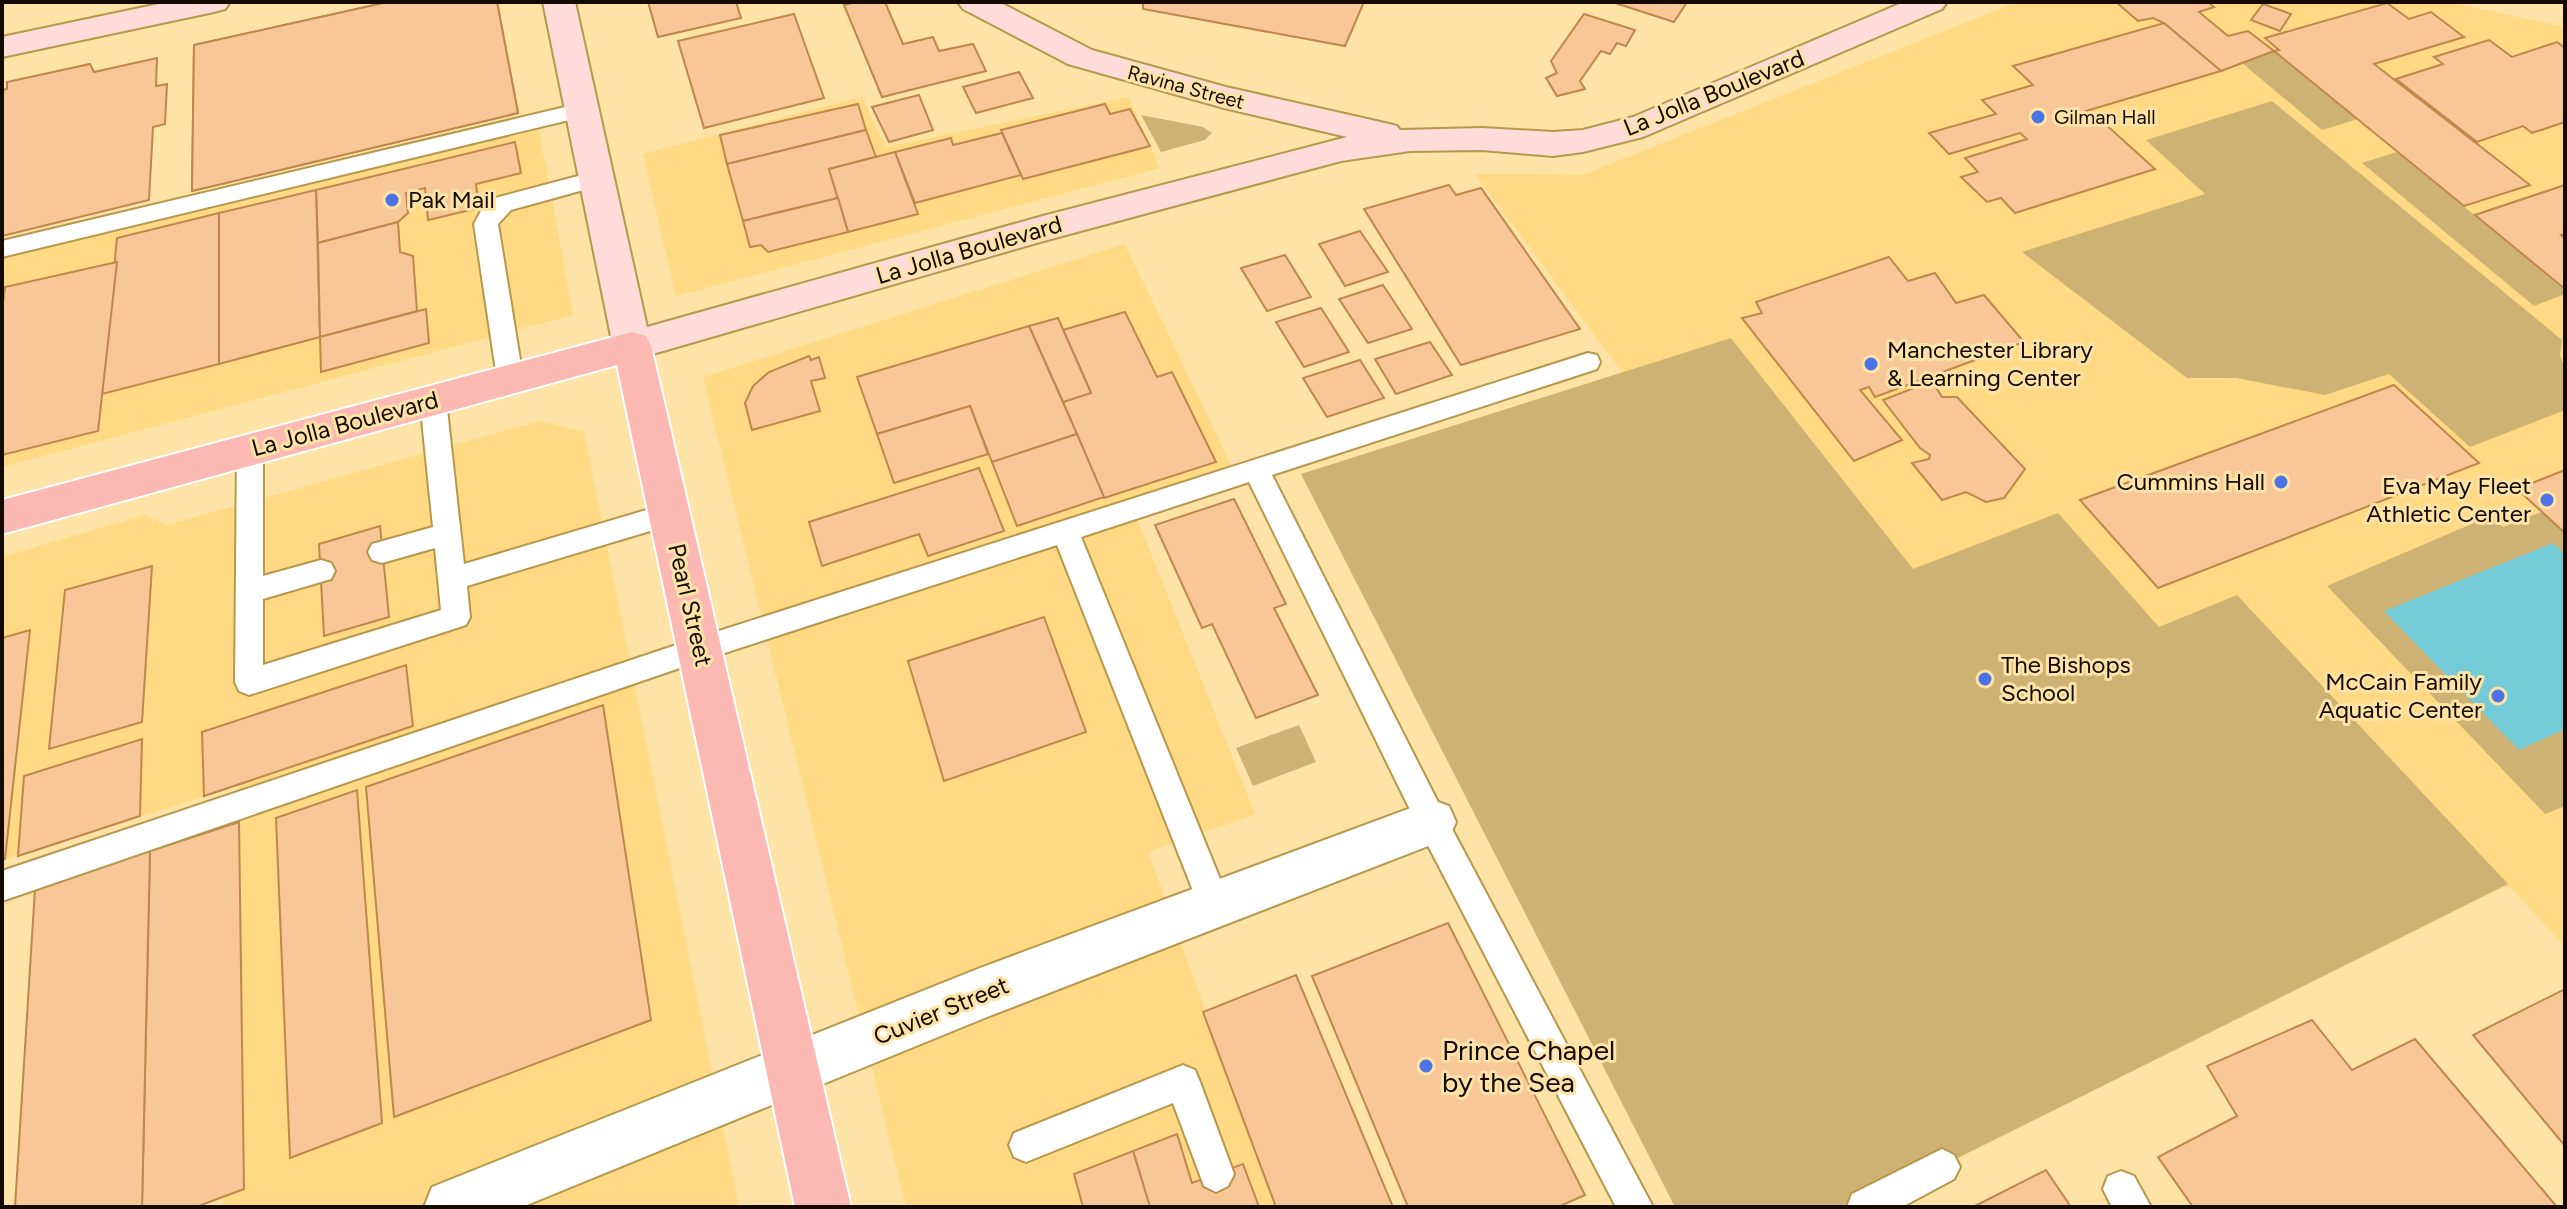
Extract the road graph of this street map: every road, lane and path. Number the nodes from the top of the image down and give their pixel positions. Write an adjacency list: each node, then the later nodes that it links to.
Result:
1 (214, 2): 5 (main road)
2 (559, 2): 6 (main road, Pearl Street)
3 (974, 2): 7 (main road, Ravina Street)
4 (1931, 2): 7 (main road, La Jolla Boulevard)
5 (2, 47)
6 (582, 110): 8 (main road, Pearl Street); 9 (lane)
7 (1410, 140): 10 (main road, La Jolla Boulevard)
8 (597, 179): 10 (main road, Pearl Street); 12 (lane)
9 (2, 249)
10 (632, 346): 12 (main road, La Jolla Boulevard); 16 (main road, Pearl Street)
11 (1588, 362): 15 (lane)
12 (510, 378): 13 (main road, La Jolla Boulevard)
13 (433, 400): 14 (main road, La Jolla Boulevard); 19 (lane)
14 (250, 450): 17 (main road, La Jolla Boulevard); 23 (lane)
15 (1256, 469): 18 (lane); 25 (lane)
16 (670, 514): 22 (lane); 24 (main road, Pearl Street)
17 (2, 517)
18 (1065, 531): 24 (lane); 27 (lane)
19 (447, 534): 20 (lane); 22 (lane)
20 (382, 552)
21 (321, 571): 23 (lane)
22 (452, 579): 23 (lane)
23 (249, 592)
24 (700, 649): 26 (lane); 28 (main road, Pearl Street)
25 (1432, 822): 27 (street, Cuvier Street); 34 (lane)
26 (2, 886)
27 (1215, 906): 28 (street, Cuvier Street)
28 (793, 1072): 32 (street, Cuvier Street); 33 (main road, Pearl Street)
29 (1026, 1145): 31 (lane)
30 (1942, 1167): 35 (lane)
31 (1216, 1174)
32 (452, 1207)
33 (823, 1207)
34 (1635, 1207)
35 (1865, 1207)

